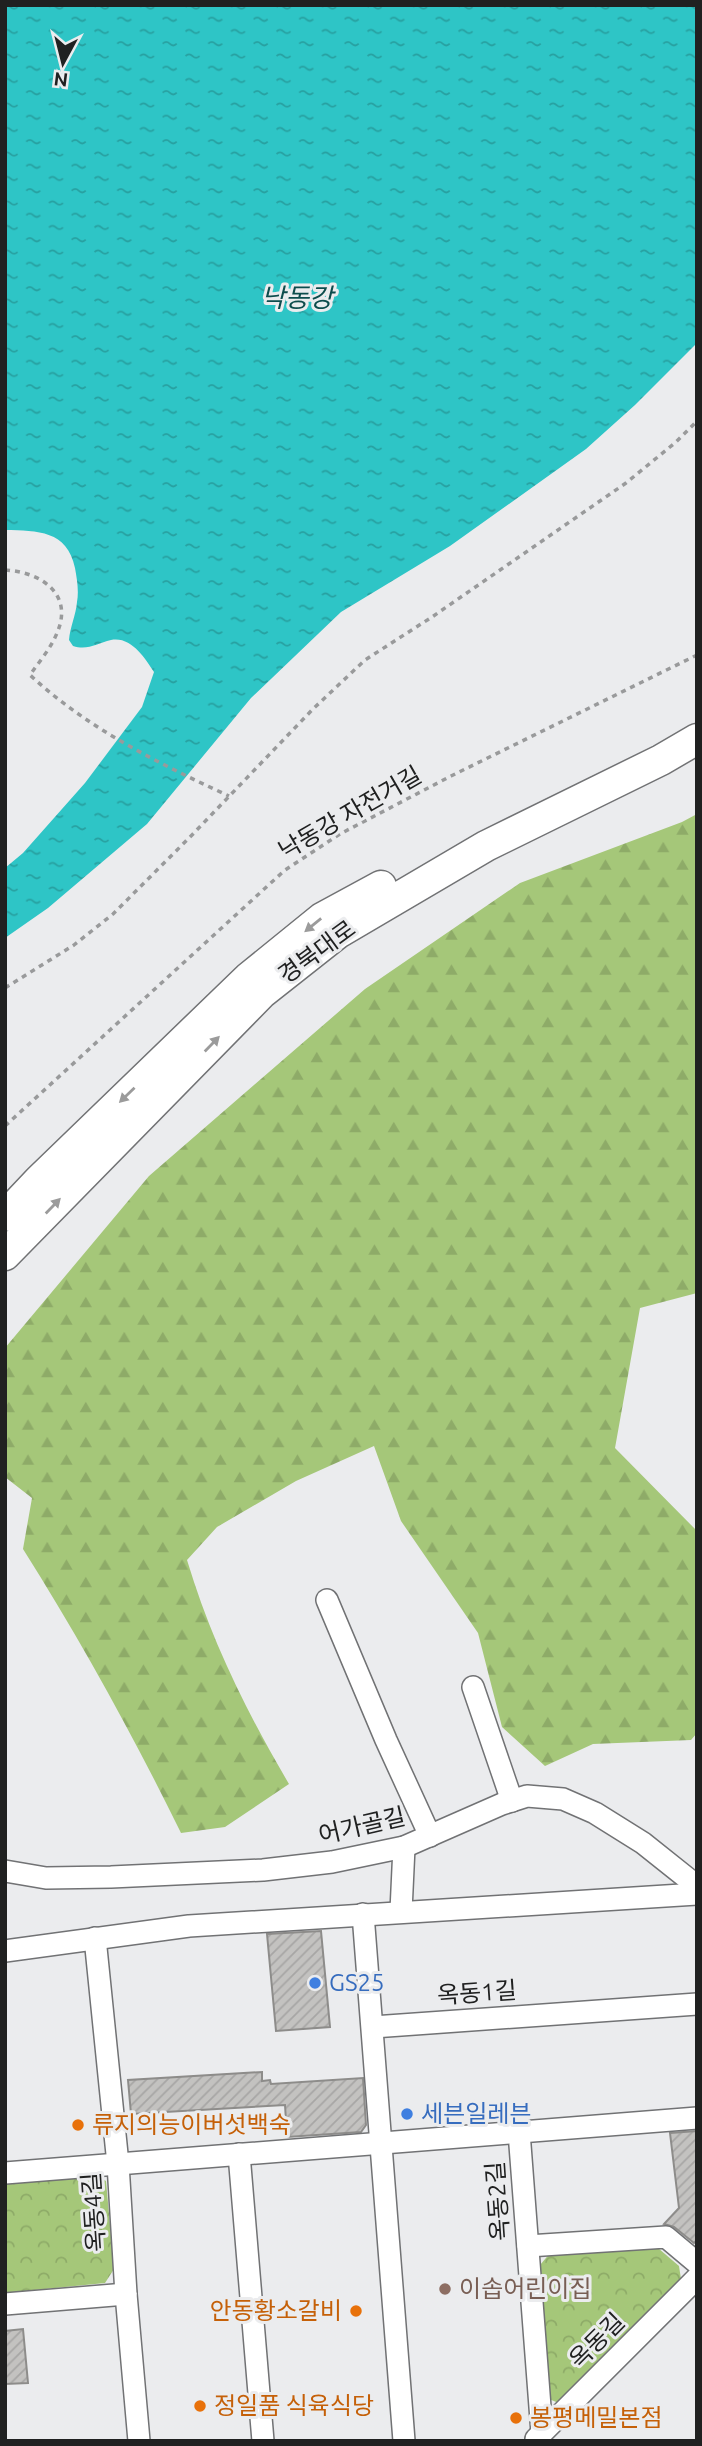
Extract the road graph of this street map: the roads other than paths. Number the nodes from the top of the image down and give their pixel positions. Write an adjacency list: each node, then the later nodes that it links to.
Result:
1 (697, 719): 3 (street, 경북대로, one-way to 3)
2 (697, 739): 4 (street, 경북대로, one-way to 2)
3 (5, 1216)
4 (5, 1255)
5 (327, 1600): 8 (street)
6 (473, 1687): 7 (street)
7 (512, 1801): 8 (street, 어가골길); 11 (street, 어가골길)
8 (430, 1836): 9 (street, 어가골길)
9 (404, 1847): 10 (street, 어가골길); 13 (street)
10 (5, 1871)
11 (697, 1886)
12 (697, 1894): 13 (street)
13 (401, 1911): 14 (street)
14 (363, 1914): 15 (street); 18 (street)
15 (95, 1938): 16 (street); 23 (street, 옥동4길)
16 (5, 1951)
17 (697, 2004): 18 (street, 옥동1길)
18 (373, 2027): 21 (street)
19 (697, 2118): 20 (street, 옥동2길)
20 (519, 2132): 21 (street, 옥동2길); 25 (street, 옥동2길)
21 (382, 2143): 22 (street, 옥동2길); 33 (street)
22 (239, 2154): 23 (street, 옥동2길); 32 (street)
23 (118, 2164): 24 (street, 옥동2길); 28 (street, 옥동4길)
24 (5, 2173)
25 (528, 2246): 26 (street); 30 (street, 옥동2길)
26 (697, 2263)
27 (697, 2278): 30 (street, 옥동길)
28 (126, 2294): 29 (street); 31 (street, 옥동4길)
29 (5, 2304)
30 (539, 2437)
31 (139, 2441)
32 (263, 2441)
33 (404, 2441)

